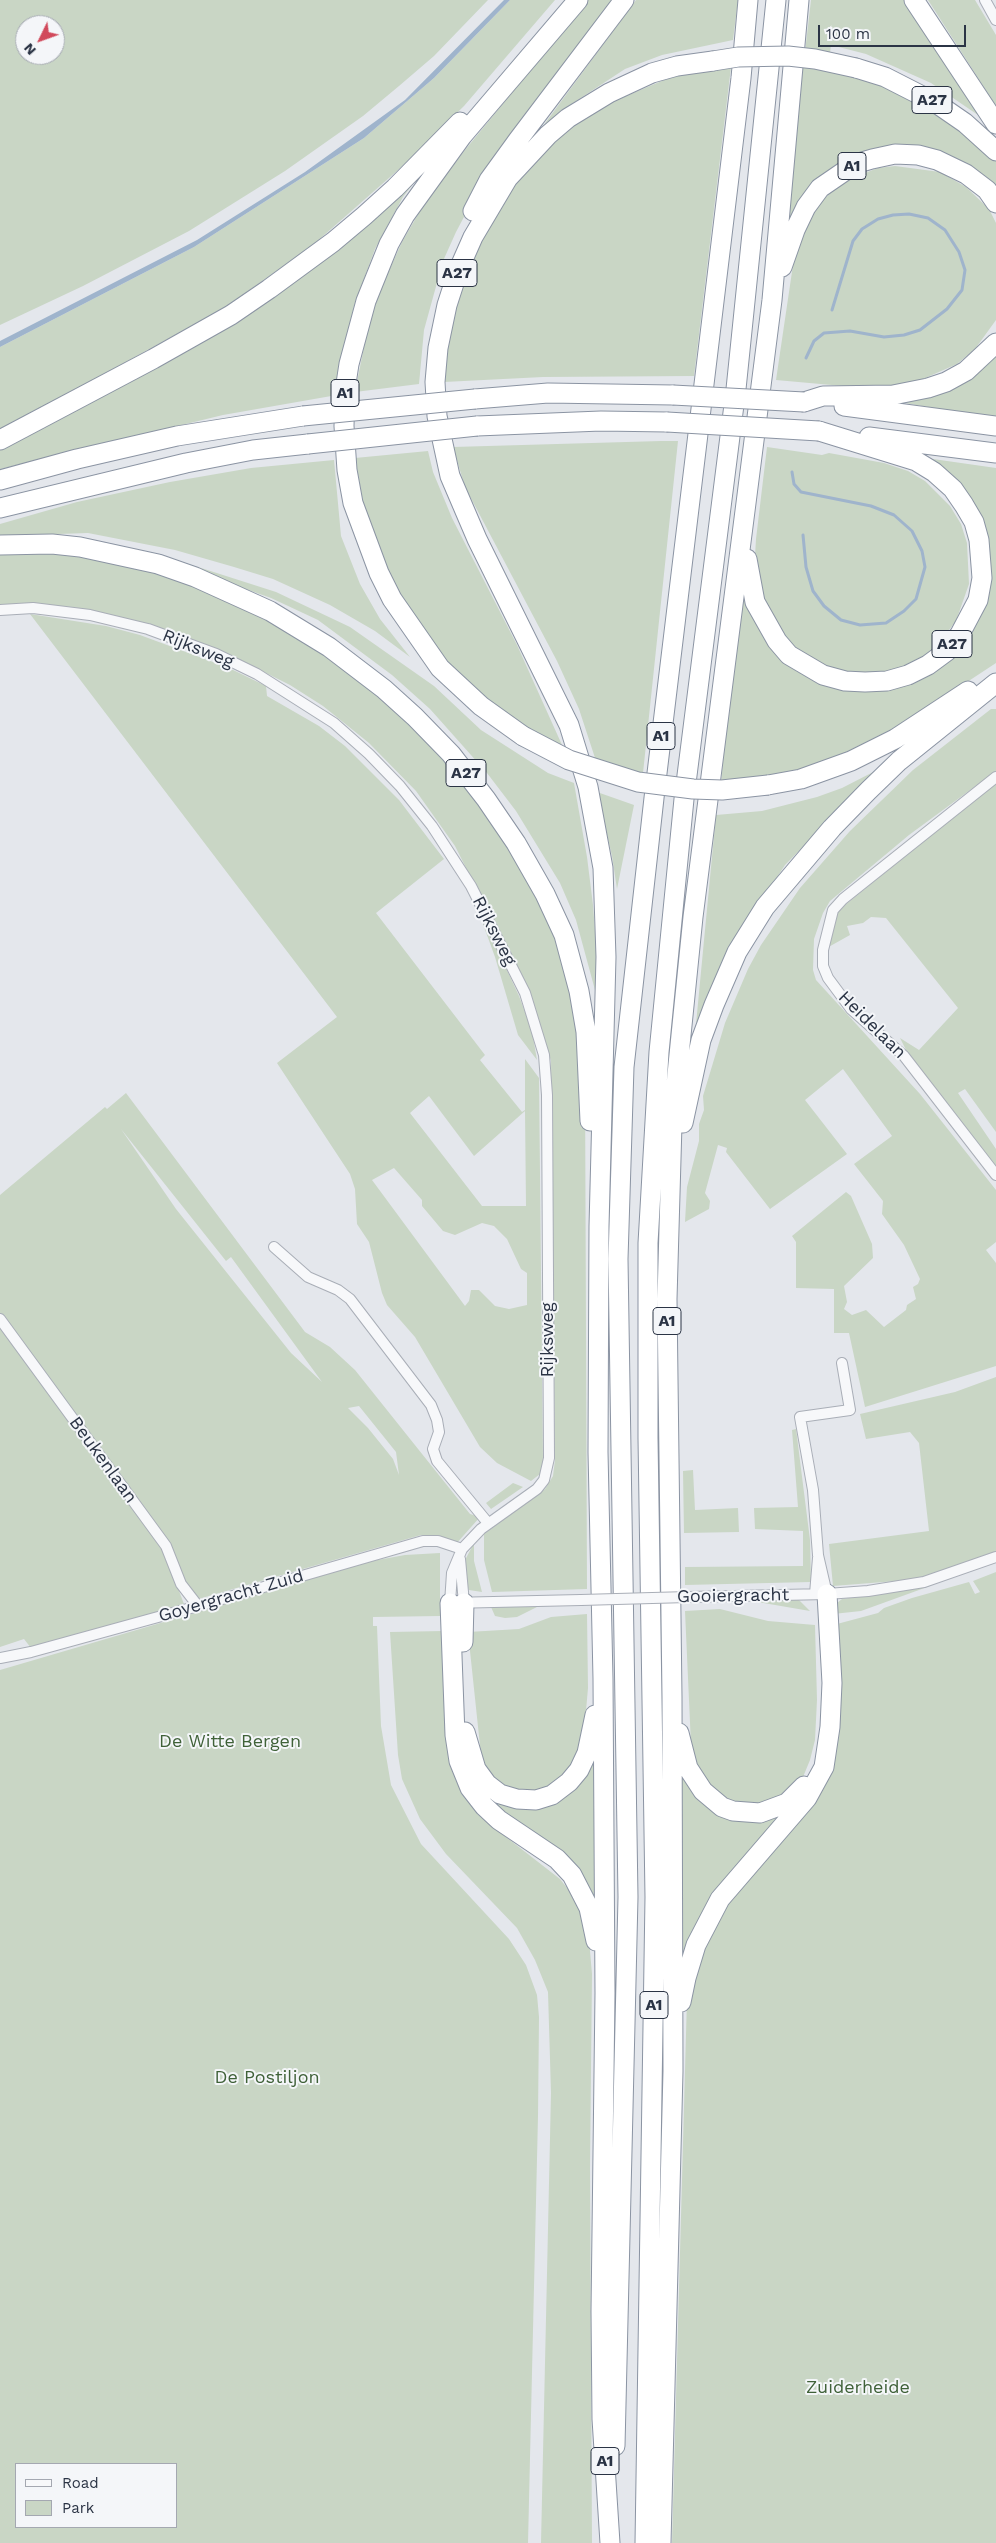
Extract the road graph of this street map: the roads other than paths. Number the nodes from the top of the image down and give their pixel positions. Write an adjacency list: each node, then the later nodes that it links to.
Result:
1 (578, 0): 9 (highway, A1)
2 (624, 0): 26 (highway, A1)
3 (748, 0): 48 (highway, A1)
4 (776, 0): 16 (highway, A1)
5 (800, 0): 10 (highway, A1)
6 (914, 0): 11 (highway, A27)
7 (985, 0): 8 (street)
8 (996, 20)
9 (525, 62): 20 (highway, A1); 28 (highway, A1, bridge)
10 (792, 73): 14 (highway, A1); 16 (highway, A1)
11 (996, 124)
12 (996, 151): 26 (highway, A27, bridge)
13 (996, 203): 14 (highway, A1)
14 (772, 300): 24 (highway, A1)
15 (996, 343): 17 (highway)
16 (736, 389): 49 (highway, A1)
17 (817, 401): 18 (highway); 22 (highway, bridge)
18 (996, 426)
19 (819, 431): 21 (highway, A27); 23 (highway, A27, bridge); 24 (highway, A27)
20 (0, 440)
21 (996, 453)
22 (0, 480)
23 (0, 508)
24 (744, 528): 32 (highway, A1)
25 (0, 545): 33 (highway, A27)
26 (510, 606): 33 (highway, A1)
27 (0, 610): 37 (street, Rijksweg)
28 (996, 672)
29 (996, 683): 32 (highway, A1)
30 (996, 777): 31 (street, Heidelaan)
31 (996, 1175)
32 (670, 1180): 45 (highway, A1)
33 (599, 1226): 44 (highway, A1)
34 (274, 1246): 37 (street)
35 (0, 1319): 42 (street, Beukenlaan)
36 (842, 1363): 40 (street)
37 (491, 1520): 38 (street)
38 (461, 1552): 41 (street); 42 (street, Goyergracht Zuid)
39 (996, 1557): 40 (street, Gooiergracht)
40 (821, 1594): 41 (street, Gooiergracht, bridge); 45 (highway, A1); 47 (highway, A1)
41 (457, 1603): 44 (highway, A1); 46 (highway, A1)
42 (198, 1606): 43 (street, Goyergracht Zuid)
43 (0, 1658)
44 (603, 1679): 46 (highway, A1)
45 (672, 1698): 47 (highway, A1)
46 (605, 1993): 48 (highway, A1)
47 (673, 2070): 50 (highway, A1)
48 (611, 2543)
49 (645, 2543)
50 (661, 2543)

